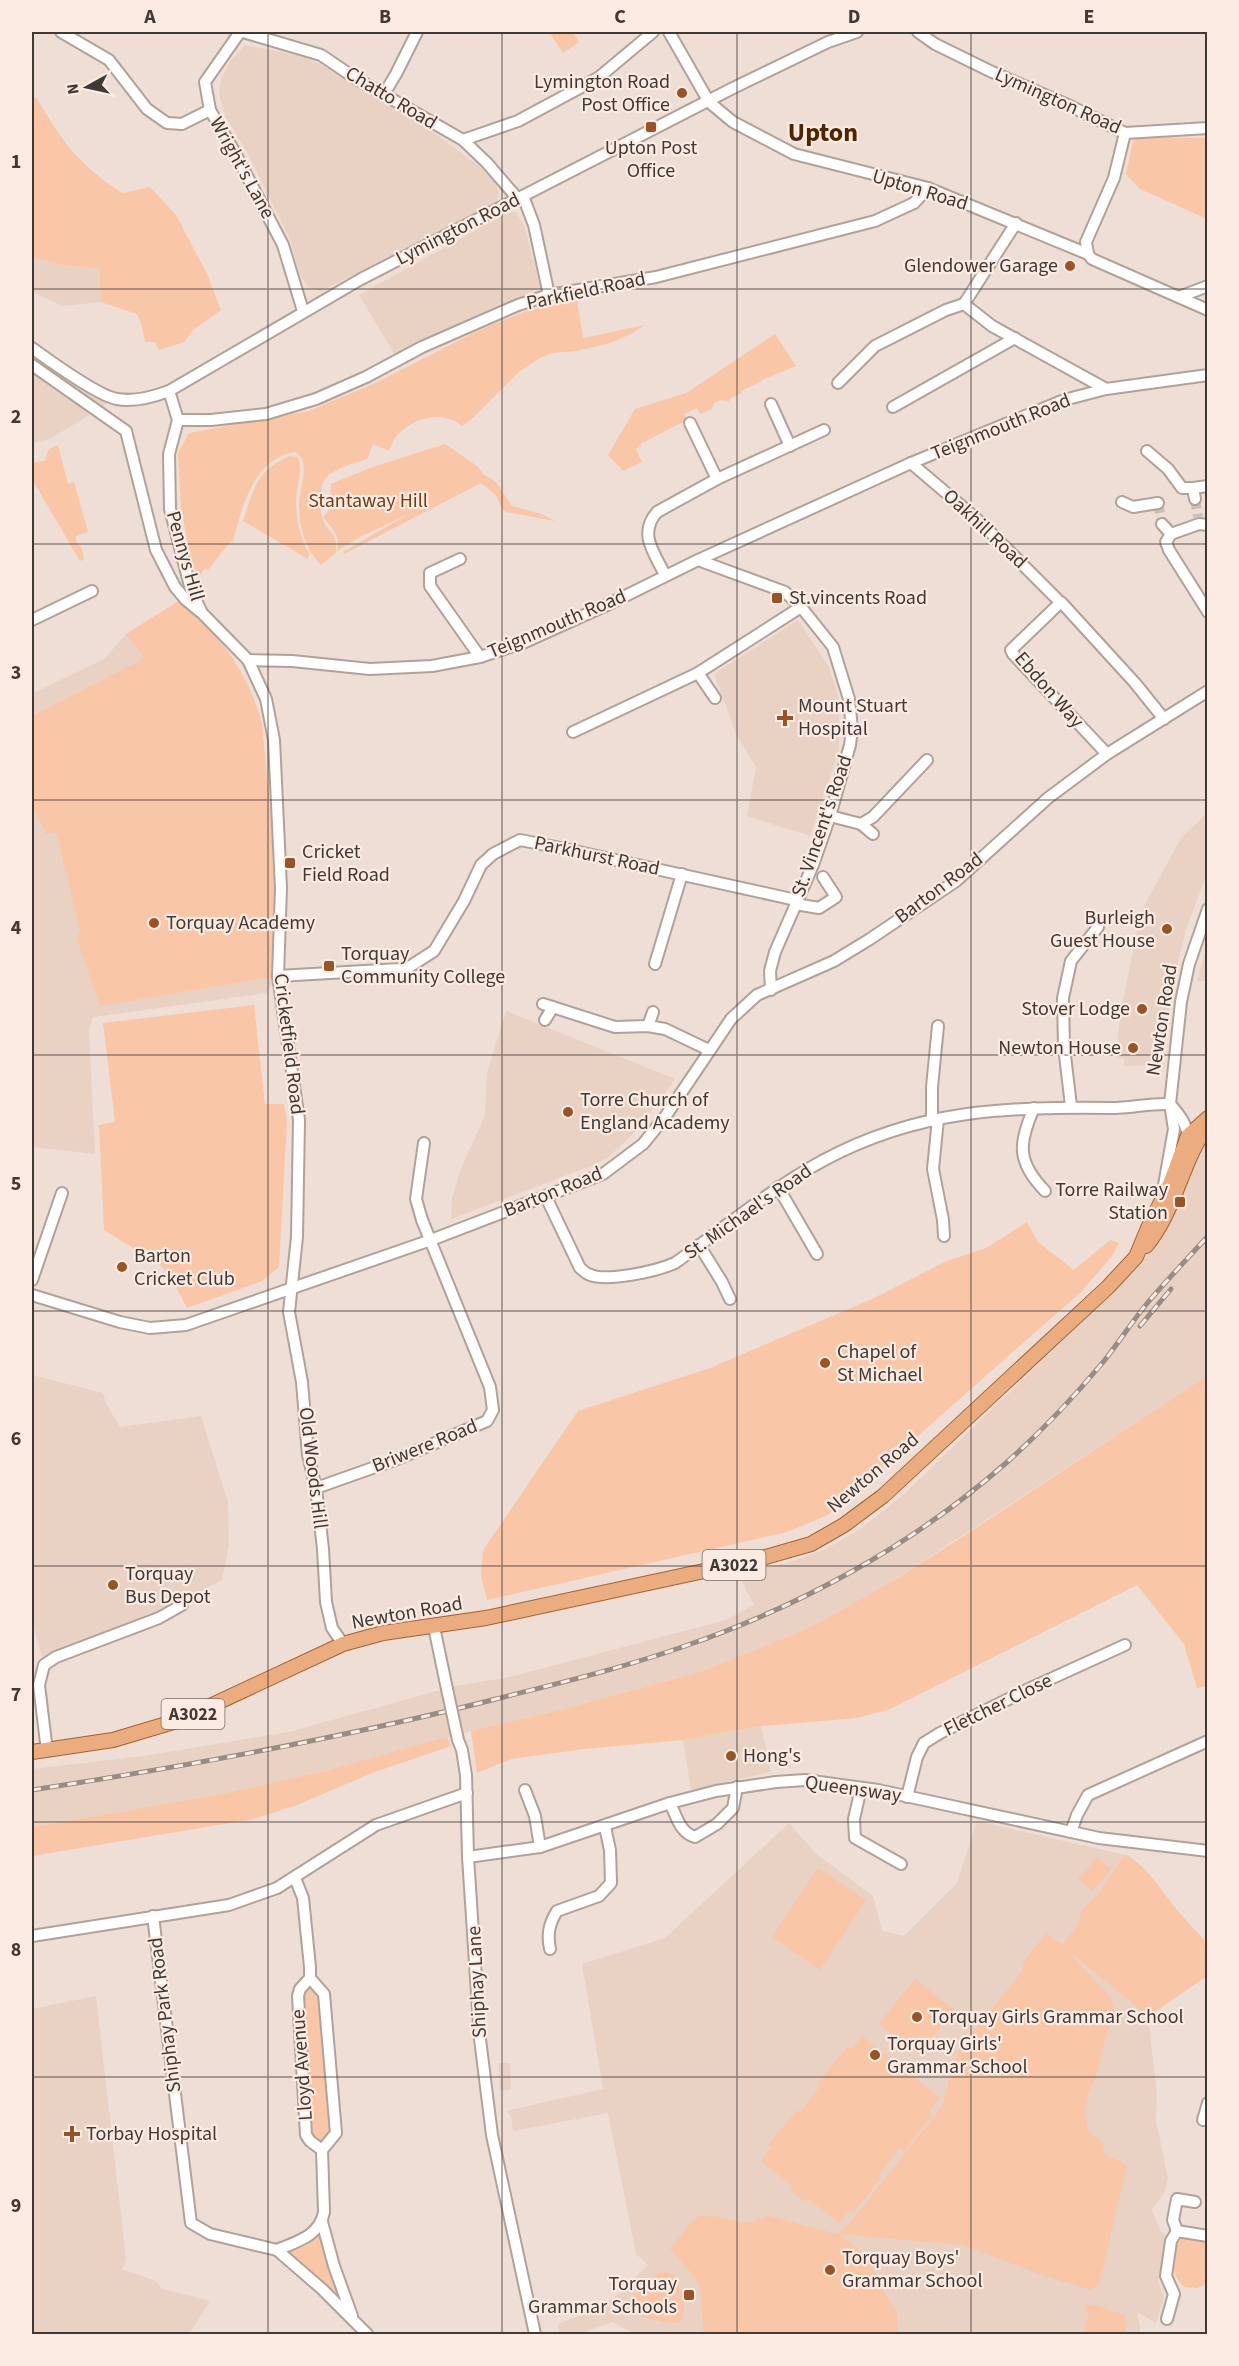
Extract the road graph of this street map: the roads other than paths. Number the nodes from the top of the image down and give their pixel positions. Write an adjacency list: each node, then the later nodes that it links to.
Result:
1 (61, 32): 10 (street)
2 (242, 32): 8 (street, Chatto Road); 10 (street, Wright's Lane)
3 (417, 32): 8 (street)
4 (653, 32): 13 (street)
5 (669, 32): 9 (street, Upton Road)
6 (857, 32): 9 (street, Lymington Road)
7 (918, 32): 12 (street, Lymington Road)
8 (384, 93): 13 (street, Chatto Road)
9 (709, 102): 14 (street, Upton Road); 15 (street, Lymington Road)
10 (210, 110): 23 (street, Wright's Lane)
11 (1208, 128): 12 (street, Lymington Road)
12 (1125, 133): 17 (street)
13 (462, 140): 15 (street, Chatto Road)
14 (928, 188): 16 (street, Upton Road); 19 (street, Parkfield Road)
15 (521, 198): 19 (street, Chatto Road); 23 (street, Lymington Road)
16 (1016, 222): 17 (street, Upton Road); 21 (street)
17 (1088, 254): 20 (street, Upton Road)
18 (1208, 286): 20 (street)
19 (549, 295): 33 (street, Parkfield Road)
20 (1179, 297): 22 (street, Upton Road)
21 (964, 304): 24 (street); 28 (street)
22 (1208, 310)
23 (303, 311): 30 (street, Lymington Road)
24 (1015, 338): 29 (street); 32 (street)
25 (32, 348): 30 (street, Lymington Road)
26 (32, 365): 53 (street)
27 (1208, 375): 29 (street, Teignmouth Road)
28 (838, 383)
29 (1106, 389): 38 (street, Teignmouth Road)
30 (169, 391): 33 (street)
31 (771, 404): 36 (street)
32 (892, 407)
33 (178, 420): 53 (street, Pennys Hill)
34 (690, 423): 39 (street)
35 (824, 430): 36 (street)
36 (790, 446): 39 (street)
37 (1147, 451): 40 (street)
38 (911, 463): 47 (street, Teignmouth Road); 50 (street, Oakhill Road)
39 (717, 479): 48 (street)
40 (1208, 486)
41 (1122, 502): 42 (street)
42 (1158, 503)
43 (1202, 522): 45 (street)
44 (1162, 524): 45 (street)
45 (1171, 534): 52 (street)
46 (460, 559): 55 (street)
47 (698, 560): 48 (street, Teignmouth Road); 51 (street, St. Vincent's Road)
48 (665, 575): 55 (street, Teignmouth Road)
49 (92, 591): 54 (street)
50 (1059, 600): 60 (street, Oakhill Road); 62 (street, Ebdon Way)
51 (801, 607): 57 (street); 64 (street, St. Vincent's Road)
52 (1208, 612)
53 (203, 614): 56 (street)
54 (32, 620)
55 (480, 657): 56 (street, Teignmouth Road)
56 (248, 660): 73 (street, Cricketfield Road)
57 (698, 673): 59 (street); 61 (street)
58 (1208, 691): 60 (street, Barton Road)
59 (715, 698)
60 (1164, 719): 62 (street, Barton Road)
61 (573, 732)
62 (1107, 754): 74 (street, Barton Road)
63 (927, 760): 65 (street)
64 (830, 816): 65 (street); 69 (street, St. Vincent's Road)
65 (861, 824): 66 (street)
66 (873, 834)
67 (682, 874): 69 (street, Parkhurst Road); 72 (street); 73 (street, Parkhurst Road)
68 (823, 877): 69 (street, Parkhurst Road)
69 (796, 902): 74 (street, St. Vincent's Road)
70 (1208, 909): 80 (street, Newton Road)
71 (1098, 927): 81 (street)
72 (655, 964)
73 (278, 976): 100 (street, Cricketfield Road)
74 (771, 990): 79 (street, Barton Road)
75 (653, 1012): 77 (street)
76 (545, 1020): 77 (street)
77 (648, 1026): 79 (street)
78 (938, 1026): 84 (street)
79 (709, 1050): 92 (street, Barton Road)
80 (1170, 1104): 81 (street, St. Michael's Road); 83 (street, Newton Road); 93 (street, Newton Road)
81 (1071, 1106): 82 (street, St. Michael's Road)
82 (1034, 1108): 84 (street, St. Michael's Road); 90 (street)
83 (1179, 1113): 85 (street, Newton Road); 86 (street, Newton Road)
84 (935, 1120): 89 (street, St. Michael's Road); 94 (street)
85 (1206, 1121): 86 (main road, A3022); 88 (main road, A3022)
86 (1188, 1136): 88 (main road, A3022)
87 (424, 1143): 95 (street, Briwere Road)
88 (1187, 1165): 93 (main road, A3022); 98 (main road, A3022)
89 (778, 1187): 96 (street, St. Michael's Road); 97 (street)
90 (1046, 1191)
91 (62, 1192): 99 (street)
92 (546, 1197): 95 (street, Barton Road); 96 (street, St. Michael's Road)
93 (1160, 1203): 98 (main road, Newton Road / A3022)
94 (944, 1236)
95 (431, 1240): 100 (street, Barton Road); 103 (street, Briwere Road)
96 (699, 1245): 102 (street)
97 (817, 1254)
98 (1136, 1257): 105 (main road, Newton Road / A3022)
99 (32, 1280)
100 (290, 1289): 101 (street, Barton Road); 103 (street, Old Woods Hill)
101 (32, 1295)
102 (730, 1299)
103 (316, 1488): 106 (street, Old Woods Hill)
104 (182, 1605): 109 (street)
105 (434, 1627): 106 (main road, Newton Road / A3022); 114 (street, Shiphay Lane, bridge)
106 (343, 1644): 109 (main road, A3022)
107 (1125, 1645): 115 (street, Fletcher Close)
108 (1208, 1741): 118 (street)
109 (47, 1751): 110 (main road, A3022)
110 (32, 1752)
111 (737, 1787): 112 (street, Queensway); 116 (street, Queensway); 116 (street)
112 (861, 1788): 115 (street, Queensway); 122 (street)
113 (525, 1790): 119 (street)
114 (467, 1793): 121 (street, Shiphay Lane); 123 (street)
115 (907, 1797): 118 (street, Queensway)
116 (670, 1803): 117 (street, Queensway)
117 (605, 1827): 119 (street, Queensway); 126 (street)
118 (1071, 1832): 120 (street, Queensway)
119 (540, 1847): 121 (street, Queensway)
120 (1208, 1851)
121 (468, 1857): 139 (street, Shiphay Lane)
122 (901, 1864)
123 (295, 1878): 124 (street); 127 (street, Lloyd Avenue)
124 (153, 1916): 125 (street); 135 (street, Shiphay Park Road)
125 (32, 1936)
126 (550, 1949)
127 (310, 1978): 130 (street, Lloyd Avenue); 130 (street, Lloyd Avenue)
128 (1208, 2103): 129 (street)
129 (1203, 2120)
130 (322, 2150): 132 (street, Lloyd Avenue)
131 (1195, 2202): 133 (street)
132 (322, 2222): 135 (street); 136 (street, Lloyd Avenue)
133 (1177, 2231): 134 (street); 137 (street)
134 (1208, 2236)
135 (277, 2250): 136 (street, Shiphay Park Road)
136 (353, 2318): 138 (street, Shiphay Park Road)
137 (1167, 2319)
138 (367, 2334)
139 (535, 2334)

